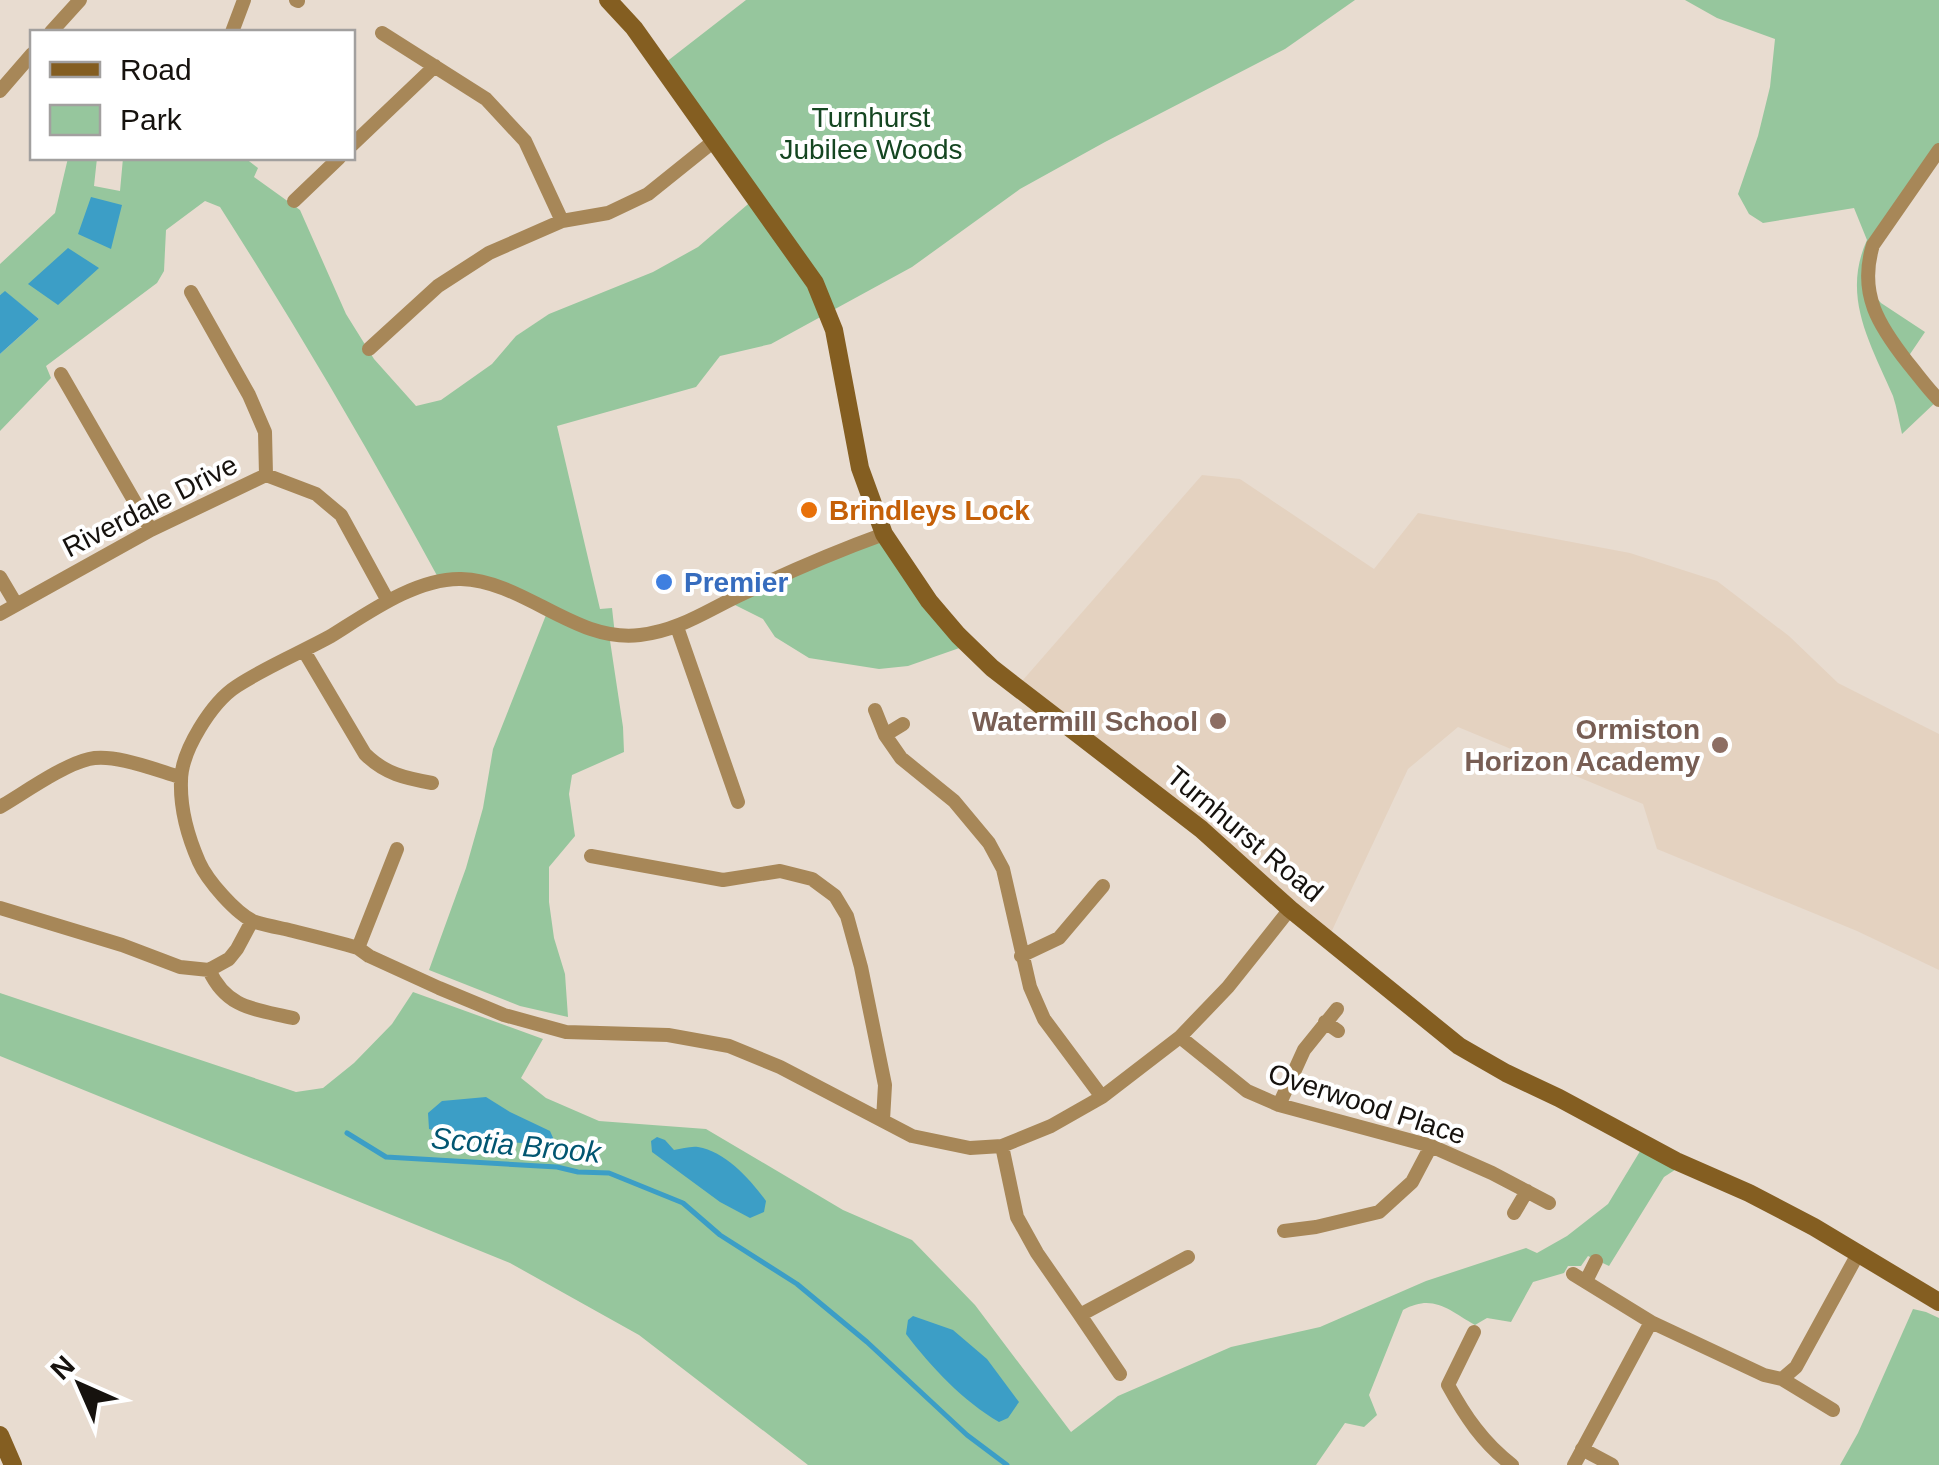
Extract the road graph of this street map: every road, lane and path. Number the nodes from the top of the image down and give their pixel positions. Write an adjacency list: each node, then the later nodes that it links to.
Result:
1 (80, 0): 4 (street)
2 (244, 0): 5 (street)
3 (608, 0): 12 (street, Turnhurst Road)
4 (53, 30)
5 (233, 30)
6 (382, 33): 8 (street)
7 (30, 56): 9 (street)
8 (435, 66): 11 (street); 16 (street)
9 (6, 74): 10 (street)
10 (0, 91)
11 (355, 142)
12 (714, 142): 16 (street); 23 (street, Turnhurst Road)
13 (1939, 150): 20 (street)
14 (337, 160): 15 (street)
15 (294, 201)
16 (562, 221): 18 (street)
17 (191, 292): 21 (street)
18 (369, 349)
19 (62, 374): 22 (street)
20 (1939, 400)
21 (266, 475): 22 (street, Riverdale Drive); 25 (street, Riverdale Drive)
22 (151, 530): 26 (street, Riverdale Drive)
23 (884, 534): 28 (street); 41 (street, Turnhurst Road)
24 (0, 577): 26 (street)
25 (388, 601): 28 (street); 29 (street)
26 (16, 604): 27 (street, Riverdale Drive)
27 (0, 614)
28 (677, 627): 35 (street)
29 (304, 651): 33 (street); 34 (street)
30 (874, 710): 32 (street)
31 (903, 724): 32 (street)
32 (885, 735): 44 (street)
33 (180, 777): 36 (street); 42 (street)
34 (432, 783)
35 (738, 802)
36 (0, 807)
37 (397, 848): 43 (street)
38 (591, 856): 51 (street)
39 (1103, 886): 44 (street)
40 (0, 908): 45 (street)
41 (1290, 909): 48 (street); 58 (street, Turnhurst Road)
42 (252, 921): 43 (street); 45 (street)
43 (358, 948): 51 (street)
44 (1022, 956): 49 (street)
45 (209, 970): 47 (street)
46 (1337, 1009): 50 (street)
47 (293, 1018)
48 (1180, 1037): 49 (street); 50 (street, Overwood Place)
49 (1102, 1096): 52 (street)
50 (1279, 1105): 53 (street, Overwood Place)
51 (884, 1120): 52 (street)
52 (1002, 1146): 62 (street)
53 (1431, 1146): 54 (street, Overwood Place); 57 (street)
54 (1527, 1191): 55 (street, Overwood Place); 56 (street)
55 (1549, 1203)
56 (1514, 1213)
57 (1284, 1231)
58 (1859, 1252): 61 (street, Turnhurst Road); 66 (street)
59 (1188, 1258): 62 (street)
60 (1596, 1261): 63 (street)
61 (1939, 1302)
62 (1080, 1315): 65 (street)
63 (1651, 1322): 66 (street); 69 (street)
64 (1474, 1332): 71 (street)
65 (1120, 1374)
66 (1782, 1379): 67 (street)
67 (1833, 1410)
68 (0, 1435): 70 (street)
69 (1582, 1449): 72 (street); 73 (street)
70 (13, 1465)
71 (1512, 1465)
72 (1574, 1465)
73 (1612, 1465)

